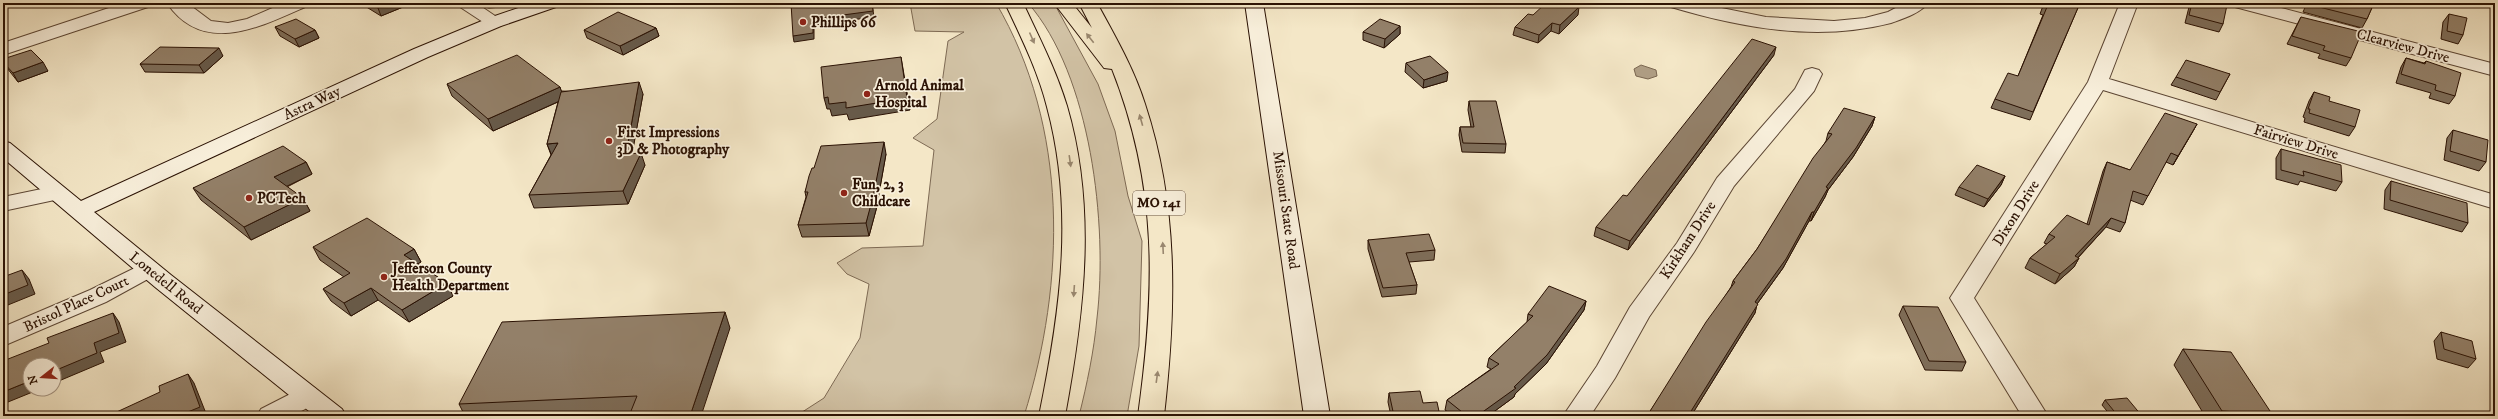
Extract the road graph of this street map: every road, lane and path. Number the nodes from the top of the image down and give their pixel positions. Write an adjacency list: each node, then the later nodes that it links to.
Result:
1 (142, 3): 15 (street)
2 (176, 3): 3 (street)
3 (299, 3)
4 (463, 3): 14 (street)
5 (550, 3): 14 (street, Astra Way)
6 (1014, 3): 30 (highway, one-way to 30)
7 (1063, 3): 19 (highway, one-way to 7)
8 (1088, 3): 19 (highway, MO 141)
9 (1254, 3): 32 (street, Missouri State Road)
10 (1677, 3): 11 (street)
11 (1919, 3)
12 (2129, 3): 18 (street, Dixon Drive)
13 (2241, 3): 16 (street, Clearview Drive)
14 (495, 22): 24 (street, Astra Way)
15 (3, 49)
16 (2495, 70)
17 (1812, 74): 33 (street, Kirkham Drive)
18 (2098, 82): 22 (street, Fairview Drive); 34 (street, Dixon Drive)
19 (1132, 90): 31 (highway, MO 141, one-way to 19)
20 (3, 147): 21 (street, Lonedell Road)
21 (56, 193): 23 (street); 24 (street, Lonedell Road)
22 (2495, 202)
23 (3, 204)
24 (78, 211): 25 (street, Lonedell Road)
25 (149, 269): 26 (street, Bristol Place Court); 27 (street, Lonedell Road)
26 (3, 337)
27 (306, 395): 28 (street); 29 (street, Lonedell Road)
28 (270, 416)
29 (333, 416)
30 (1052, 416)
31 (1151, 416)
32 (1318, 416)
33 (1576, 416)
34 (2035, 416)

